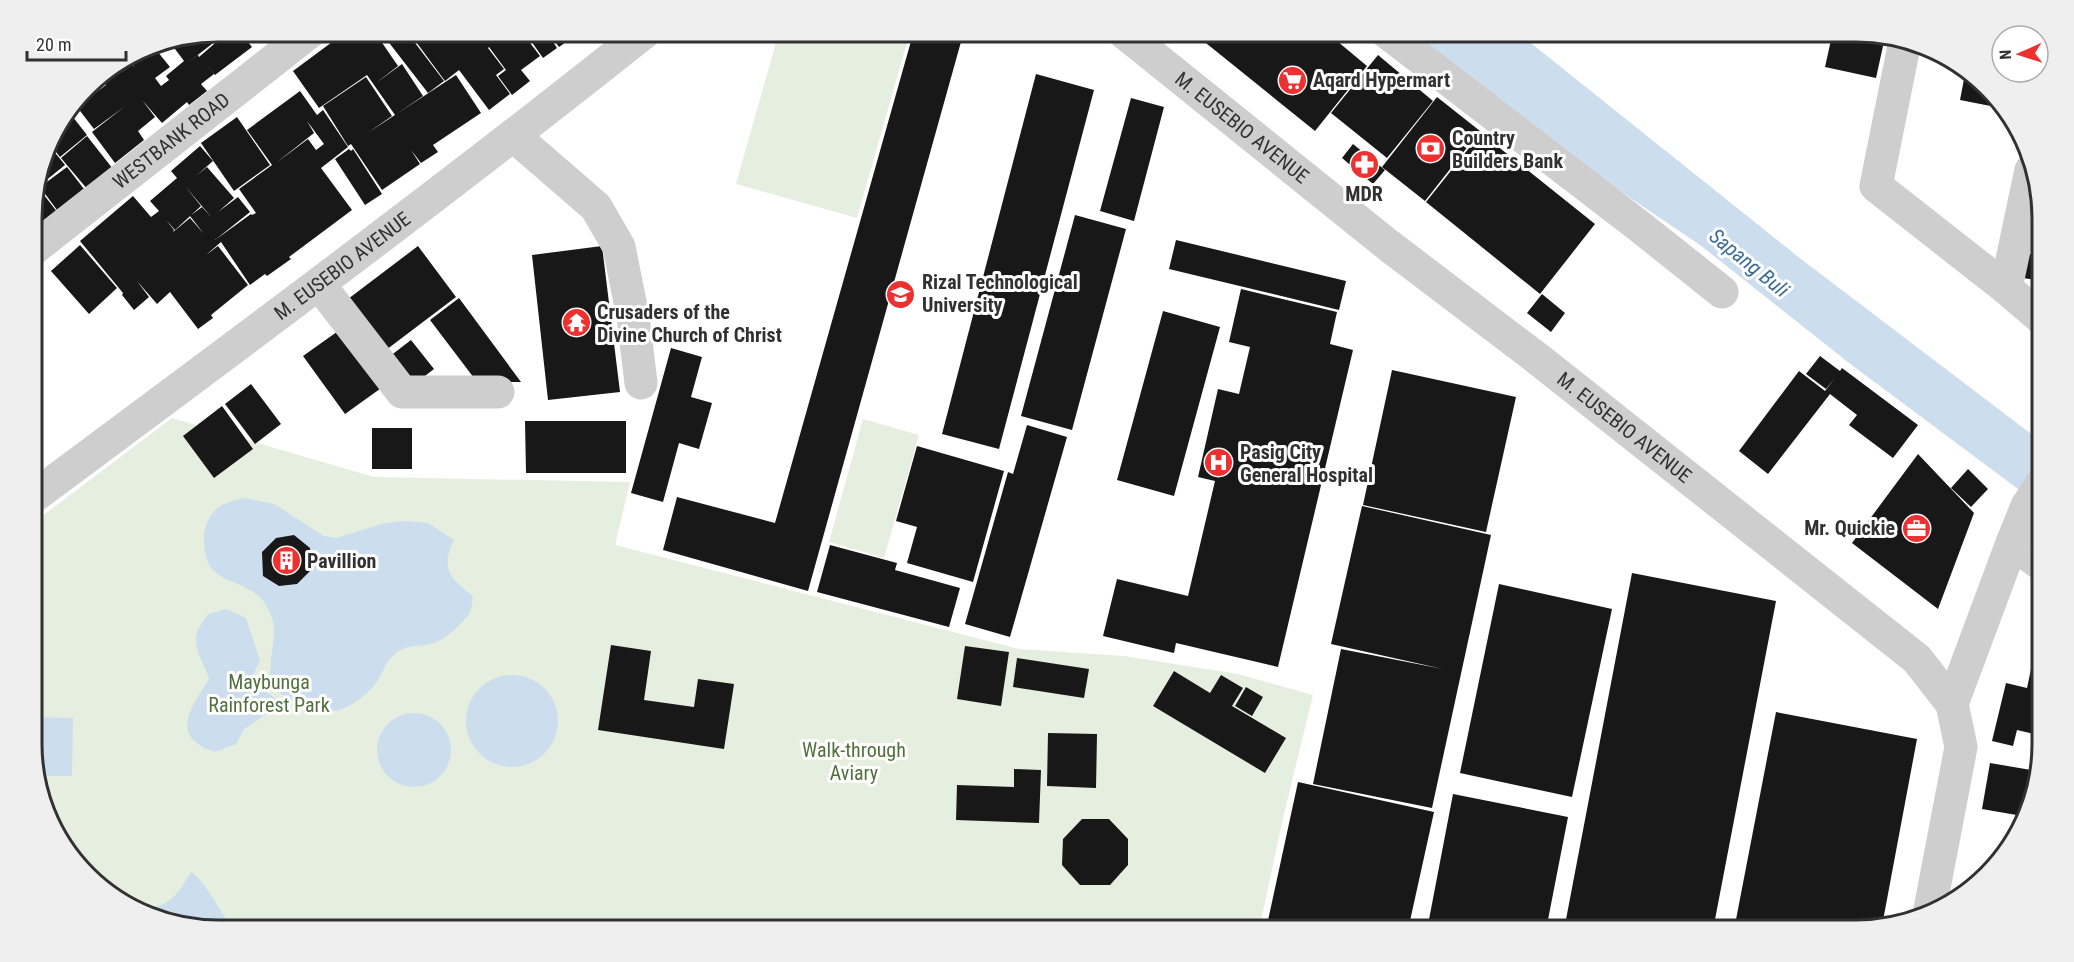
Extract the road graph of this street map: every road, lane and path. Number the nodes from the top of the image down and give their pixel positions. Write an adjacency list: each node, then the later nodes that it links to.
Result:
1 (298, 42): 8 (street, WESTBANK ROAD)
2 (633, 42): 6 (street, M. EUSEBIO AVENUE)
3 (1134, 42): 19 (street, M. EUSEBIO AVENUE)
4 (1398, 42): 11 (street)
5 (1903, 48): 10 (street)
6 (514, 136): 9 (street, M. EUSEBIO AVENUE); 13 (street)
7 (2028, 184): 10 (street)
8 (42, 242)
9 (319, 284): 14 (street); 15 (street, M. EUSEBIO AVENUE)
10 (2006, 288): 12 (street)
11 (1722, 292)
12 (2032, 310)
13 (641, 383)
14 (498, 392)
15 (42, 490)
16 (2032, 499): 17 (street)
17 (2012, 543): 18 (street); 19 (street)
18 (2032, 558)
19 (1952, 704): 20 (street, M. EUSEBIO AVENUE)
20 (1931, 903)

